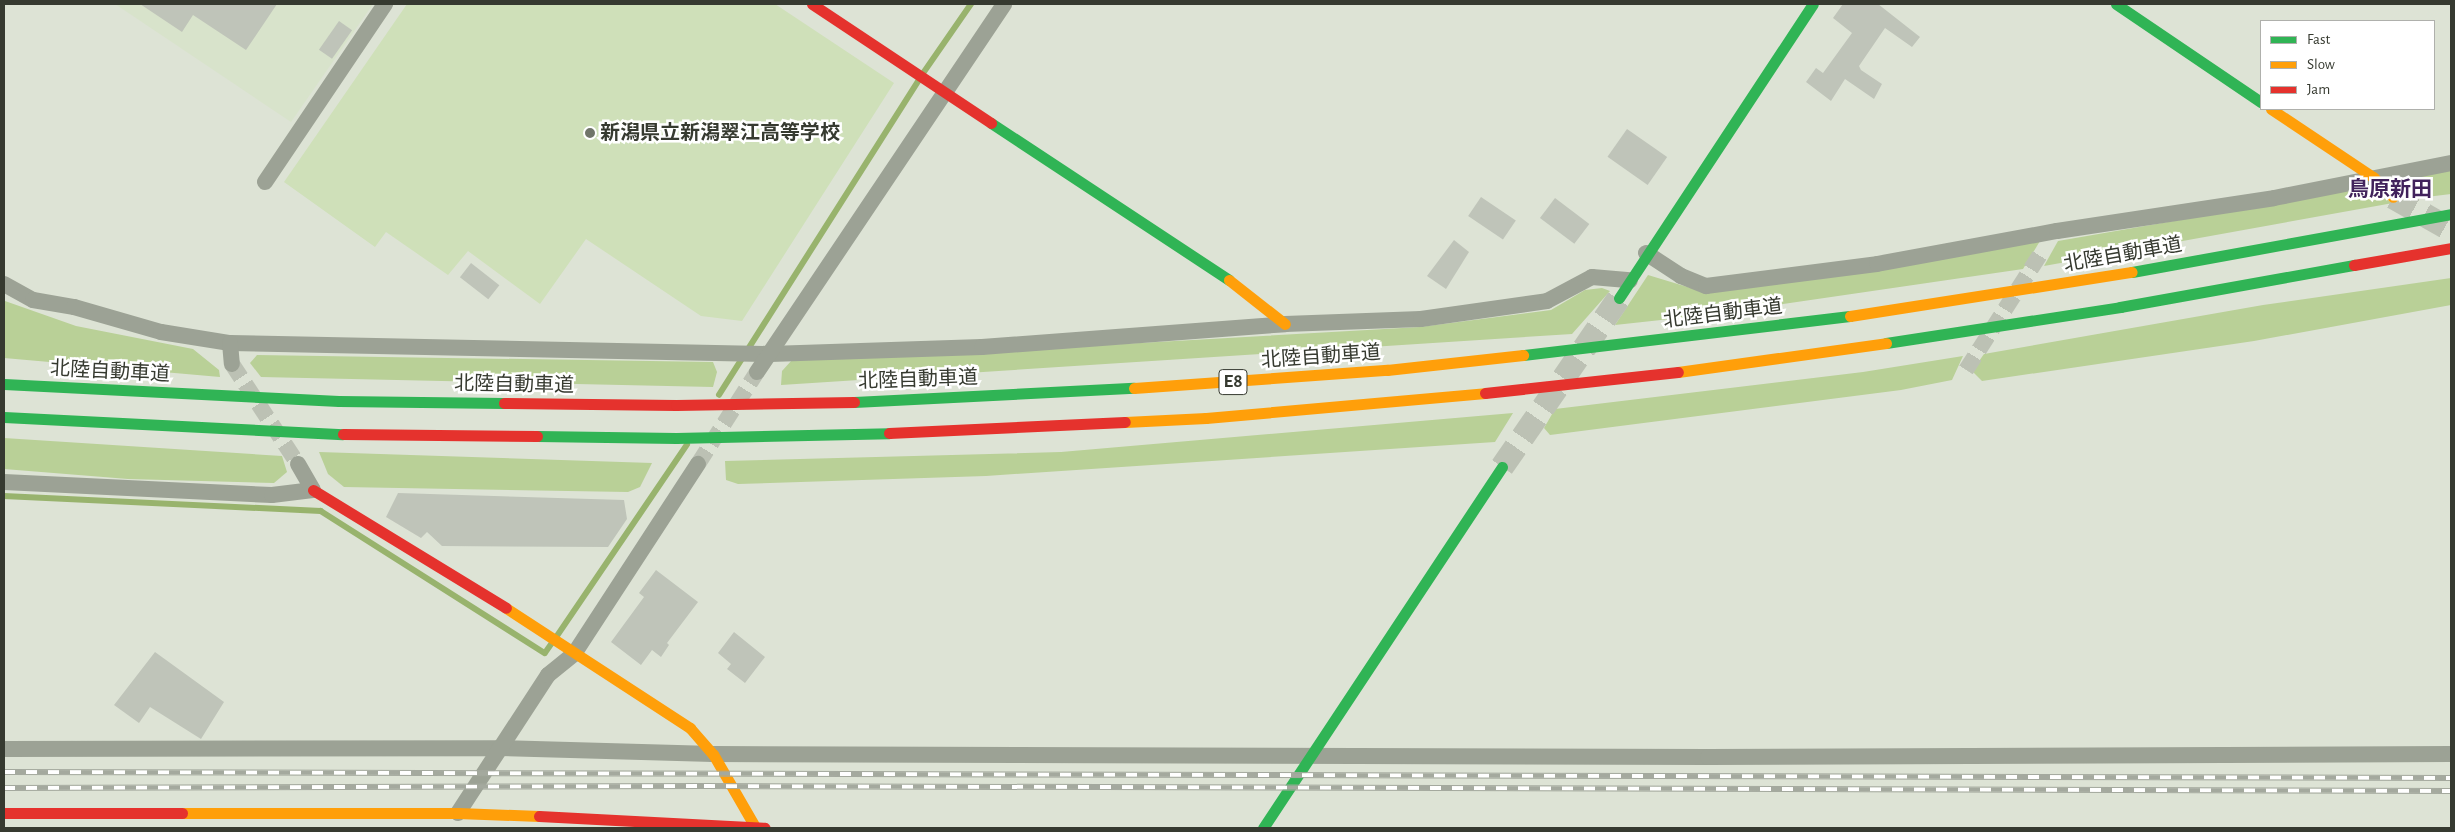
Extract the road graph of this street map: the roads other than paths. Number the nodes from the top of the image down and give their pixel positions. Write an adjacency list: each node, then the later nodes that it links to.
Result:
1 (385, 4): 11 (street)
2 (812, 4): 6 (main road)
3 (1004, 4): 6 (street)
4 (1813, 4): 15 (main road)
5 (2116, 4): 7 (main road)
6 (947, 91): 19 (main road); 21 (street)
7 (2260, 101)
8 (2273, 110): 10 (main road)
9 (2451, 163): 10 (street)
10 (2373, 177): 12 (main road); 15 (street)
11 (265, 182)
12 (2393, 196)
13 (2451, 214): 24 (main road, 北陸自動車道 / E8)
14 (2451, 248): 25 (main road, E8)
15 (1646, 253): 16 (main road)
16 (1630, 280): 18 (main road); 19 (street)
17 (4, 284): 20 (street)
18 (1619, 298)
19 (1285, 324): 21 (street)
20 (230, 344): 21 (street); 22 (street)
21 (770, 354): 23 (street)
22 (232, 364)
23 (757, 372)
24 (4, 384)
25 (4, 417)
26 (298, 464): 30 (street)
27 (698, 464): 31 (street)
28 (1502, 467): 36 (main road)
29 (4, 482): 30 (street)
30 (313, 490): 31 (main road)
31 (574, 654): 33 (street); 34 (main road)
32 (4, 748): 33 (street)
33 (499, 748): 34 (street); 37 (street)
34 (713, 754): 36 (street); 39 (main road)
35 (2451, 754): 36 (street)
36 (1314, 755): 40 (main road)
37 (458, 812): 38 (main road); 39 (main road)
38 (4, 813)
39 (759, 827)
40 (1263, 828)

